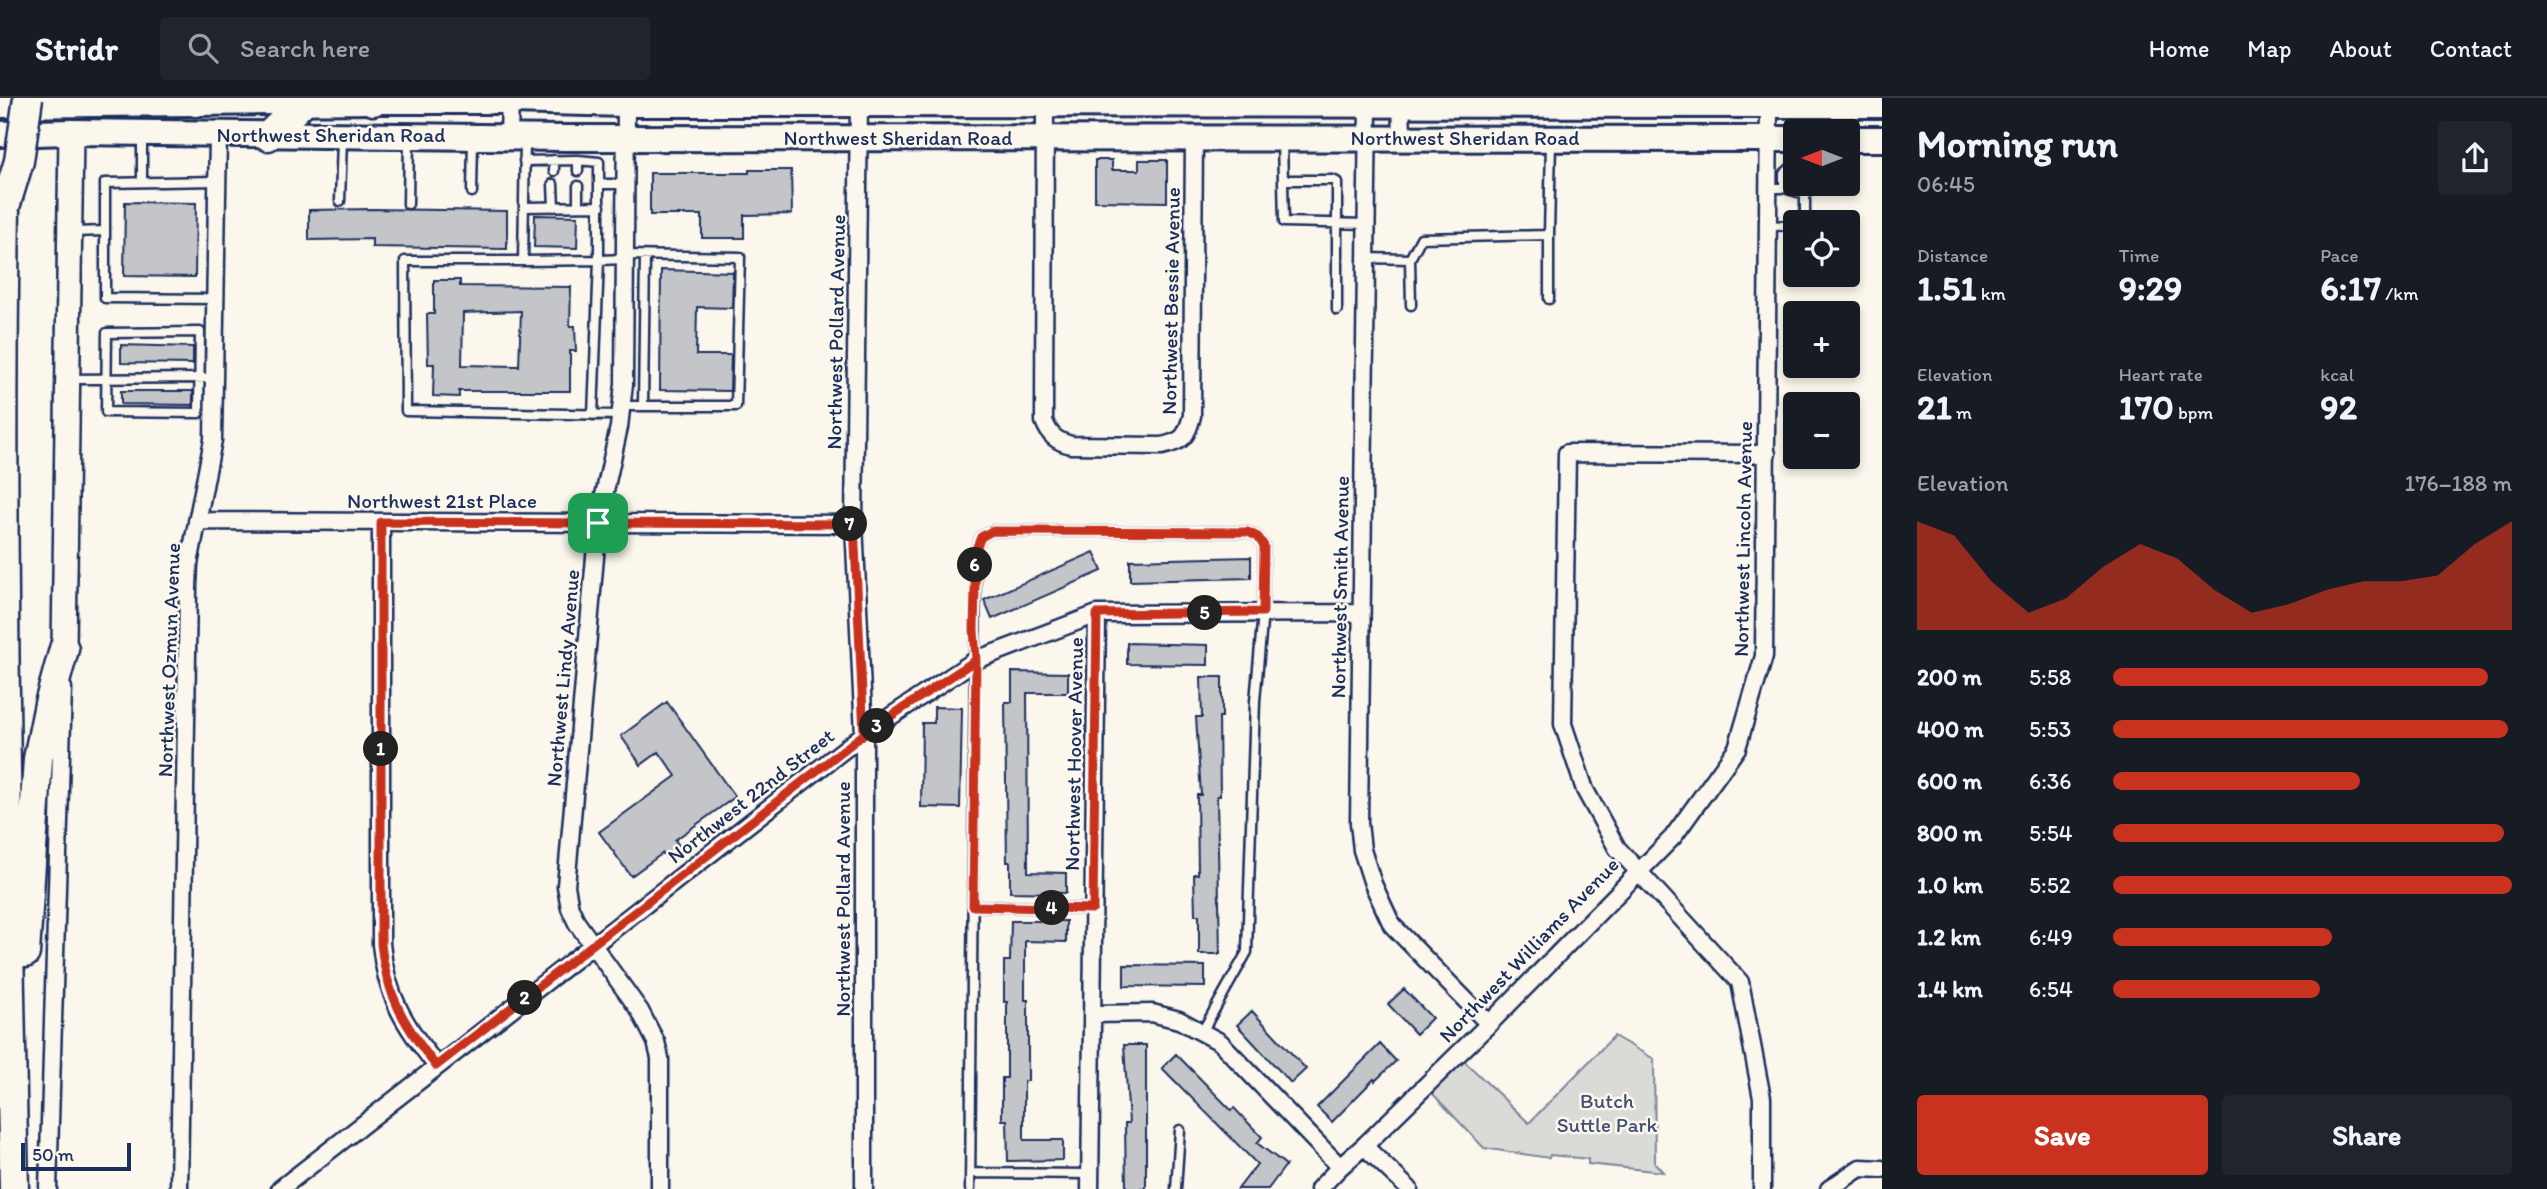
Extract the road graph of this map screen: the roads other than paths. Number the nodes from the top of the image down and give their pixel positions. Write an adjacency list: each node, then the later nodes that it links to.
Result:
1 (9, 98): 68 (highway, bridge)
2 (28, 98): 68 (highway, bridge)
3 (371, 99): 4 (main road, Northwest Sheridan Road); 6 (main road, Northwest Sheridan Road)
4 (510, 99): 7 (main road, Northwest Sheridan Road); 47 (street)
5 (199, 100): 6 (main road, Northwest Sheridan Road); 25 (main road, Northwest Sheridan Road)
6 (306, 100): 31 (highway)
7 (556, 100): 23 (main road, Northwest Sheridan Road)
8 (651, 101): 9 (main road, Northwest Sheridan Road); 23 (main road, Northwest Sheridan Road)
9 (711, 101): 10 (main road, Northwest Sheridan Road)
10 (762, 101): 11 (main road, Northwest Sheridan Road)
11 (817, 101): 24 (main road, Northwest Sheridan Road)
12 (963, 101): 17 (main road, Northwest Sheridan Road); 24 (main road, Northwest Sheridan Road)
13 (1100, 101): 14 (main road, Northwest Sheridan Road); 17 (main road, Northwest Sheridan Road)
14 (1187, 101): 15 (main road, Northwest Sheridan Road)
15 (1226, 101): 26 (main road, Northwest Sheridan Road)
16 (1401, 101): 18 (main road, Northwest Sheridan Road); 26 (main road, Northwest Sheridan Road); 41 (street)
17 (1041, 102): 37 (street)
18 (1621, 102): 19 (main road, Northwest Sheridan Road)
19 (1684, 102): 20 (main road, Northwest Sheridan Road)
20 (1726, 102): 21 (main road, Northwest Sheridan Road)
21 (1769, 102): 22 (main road, Northwest Sheridan Road); 43 (street, Northwest Lincoln Avenue)
22 (1878, 103)
23 (626, 104): 35 (street, Northwest Lindy Avenue)
24 (859, 104): 36 (street, Northwest Pollard Avenue)
25 (0, 105)
26 (1368, 105): 40 (street, Northwest Smith Avenue)
27 (71, 132): 28 (main road, Northwest Sheridan Road); 29 (main road, Northwest Sheridan Road); 75 (street)
28 (0, 134)
29 (142, 134): 30 (main road, Northwest Sheridan Road); 55 (lane)
30 (218, 135): 31 (main road, Northwest Sheridan Road); 54 (street, Northwest Ozmun Avenue)
31 (268, 136): 32 (main road, Northwest Sheridan Road)
32 (342, 136): 33 (main road, Northwest Sheridan Road); 63 (lane)
33 (410, 136): 34 (main road, Northwest Sheridan Road); 64 (lane)
34 (473, 136): 47 (main road, Northwest Sheridan Road); 62 (lane)
35 (626, 138): 36 (main road, Northwest Sheridan Road); 48 (main road, Northwest Sheridan Road); 58 (street, Northwest Lindy Avenue)
36 (859, 138): 37 (main road, Northwest Sheridan Road); 99 (street, Northwest Pollard Avenue)
37 (1045, 138): 38 (main road, Northwest Sheridan Road); 38 (street, Northwest Bessie Avenue)
38 (1194, 138): 39 (main road, Northwest Sheridan Road)
39 (1282, 138): 40 (main road, Northwest Sheridan Road); 53 (lane)
40 (1368, 138): 41 (main road, Northwest Sheridan Road); 71 (street, Northwest Smith Avenue)
41 (1402, 139): 42 (main road, Northwest Sheridan Road)
42 (1551, 139): 43 (main road, Northwest Sheridan Road); 76 (lane)
43 (1768, 139): 44 (main road, Northwest Sheridan Road); 60 (street, Northwest Lincoln Avenue)
44 (1783, 139)
45 (1860, 139): 46 (main road)
46 (1882, 139)
47 (520, 144): 48 (main road, Northwest Sheridan Road); 49 (lane); 69 (lane)
48 (574, 153): 49 (lane); 51 (lane); 57 (lane)
49 (554, 160): 50 (lane)
50 (554, 171)
51 (578, 171)
52 (1783, 176): 60 (lane)
53 (1283, 180): 70 (lane); 70 (lane)
54 (218, 181): 55 (lane); 83 (street, Northwest Ozmun Avenue)
55 (142, 182): 74 (lane)
56 (554, 184): 65 (lane)
57 (600, 184): 58 (lane); 67 (lane)
58 (626, 184): 78 (street, Northwest Lindy Avenue)
59 (578, 186): 66 (lane)
60 (1776, 188): 61 (lane); 73 (street, Northwest Lincoln Avenue)
61 (1783, 189)
62 (472, 192)
63 (341, 201)
64 (408, 204)
65 (554, 206): 66 (lane); 69 (lane)
66 (578, 206): 67 (lane)
67 (600, 206): 81 (lane)
68 (5, 207): 113 (highway)
69 (524, 207): 82 (lane)
70 (1337, 224): 71 (lane); 86 (lane)
71 (1367, 224): 79 (street, Northwest Smith Avenue)
72 (1783, 225): 73 (lane)
73 (1768, 226): 95 (street, Northwest Lincoln Avenue)
74 (105, 231): 75 (lane); 83 (lane)
75 (69, 232): 90 (street)
76 (1549, 236): 80 (lane); 84 (lane)
77 (645, 256): 78 (lane); 91 (lane); 91 (lane)
78 (625, 258): 81 (lane); 92 (street, Northwest Lindy Avenue)
79 (1366, 258): 80 (lane); 101 (street, Northwest Smith Avenue)
80 (1410, 259): 85 (lane)
81 (598, 260): 82 (lane); 94 (lane)
82 (523, 261): 94 (lane)
83 (215, 299): 87 (street, Northwest Ozmun Avenue)
84 (1549, 299)
85 (1411, 305)
86 (1337, 310)
87 (207, 332): 88 (lane); 89 (street, Northwest Ozmun Avenue)
88 (107, 378): 89 (lane); 90 (lane); 93 (lane)
89 (206, 378): 93 (street, Northwest Ozmun Avenue)
90 (68, 379): 103 (street)
91 (643, 406): 92 (lane)
92 (621, 411): 94 (lane); 98 (street, Northwest Lindy Avenue)
93 (206, 413): 96 (street, Northwest Ozmun Avenue)
94 (593, 415)
95 (1767, 454): 106 (street, Northwest Lincoln Avenue); 106 (street, Northwest Williams Avenue)
96 (197, 521): 97 (street, Northwest 21st Place); 123 (street, Northwest Ozmun Avenue)
97 (381, 522): 98 (street, Northwest 21st Place); 114 (street)
98 (598, 523): 99 (street, Northwest 21st Place); 109 (street, Northwest Lindy Avenue)
99 (854, 524): 105 (street, Northwest Pollard Avenue)
100 (1263, 612): 101 (street, Northwest 22nd Street); 102 (street, Northwest 22nd Street); 104 (lane); 112 (lane)
101 (1361, 613): 111 (street, Northwest Smith Avenue)
102 (1097, 614): 104 (street, Northwest 22nd Street); 108 (street, Northwest Hoover Avenue)
103 (64, 649): 113 (highway); 122 (street)
104 (976, 660): 105 (street, Northwest 22nd Street); 107 (lane)
105 (864, 734): 109 (street, Northwest 22nd Street); 126 (street, Northwest Pollard Avenue)
106 (1639, 872): 111 (street, Northwest Williams Avenue); 131 (street)
107 (973, 906): 108 (lane); 119 (lane)
108 (1093, 909): 110 (street, Northwest Hoover Avenue)
109 (593, 946): 114 (street, Northwest 22nd Street); 125 (street, Northwest Lindy Avenue)
110 (1093, 1014): 112 (street); 120 (street, Northwest Hoover Avenue)
111 (1489, 1024): 116 (street, Northwest Williams Avenue)
112 (1201, 1032): 117 (street)
113 (11, 1056): 121 (highway)
114 (436, 1066): 124 (street, Northwest 22nd Street)
115 (1180, 1130): 128 (lane)
116 (1364, 1146): 117 (street, Northwest Williams Avenue); 130 (street)
117 (1339, 1167): 129 (street, Northwest Williams Avenue)
118 (1882, 1169): 132 (street)
119 (970, 1173): 120 (lane); 127 (lane)
120 (1090, 1181)
121 (14, 1189)
122 (48, 1189)
123 (179, 1189)
124 (280, 1189)
125 (660, 1189)
126 (864, 1189)
127 (970, 1189)
128 (1176, 1189)
129 (1320, 1189)
130 (1409, 1189)
131 (1762, 1189)
132 (1829, 1189)

